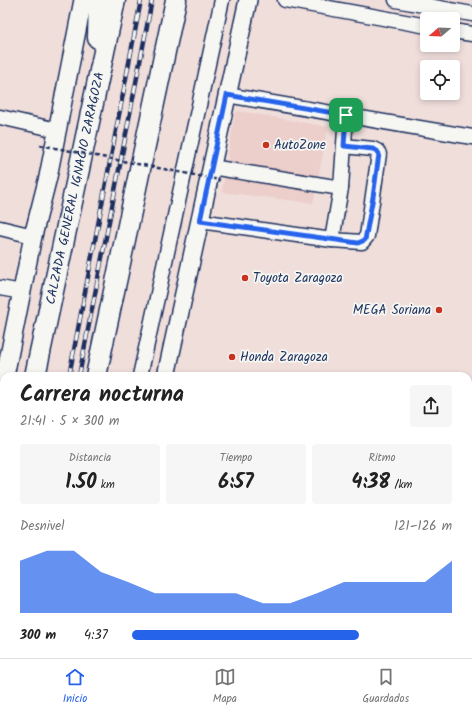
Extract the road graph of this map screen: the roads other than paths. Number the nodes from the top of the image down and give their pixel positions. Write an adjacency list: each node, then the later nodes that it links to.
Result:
1 (83, 0): 18 (main road)
2 (99, 0): 14 (highway)
3 (115, 0): 14 (highway, CALZADA GENERAL IGNACIO ZARAGOZA)
4 (176, 0): 31 (highway)
5 (222, 0): 32 (street)
6 (248, 0): 15 (main road)
7 (284, 0): 11 (street)
8 (398, 0): 9 (street); 11 (street)
9 (419, 2): 10 (street); 11 (street)
10 (472, 14)
11 (420, 24)
12 (460, 32): 13 (street)
13 (472, 34)
14 (97, 87): 30 (highway, CALZADA GENERAL IGNACIO ZARAGOZA)
15 (227, 95): 16 (street); 21 (main road)
16 (346, 115): 19 (street); 20 (street)
17 (0, 117): 18 (street)
18 (57, 130): 25 (main road)
19 (472, 137)
20 (344, 146): 22 (street); 26 (street)
21 (216, 174): 22 (street); 23 (main road)
22 (341, 188): 26 (street)
23 (200, 221): 26 (street); 33 (main road)
24 (0, 228): 25 (street)
25 (33, 236): 28 (main road)
26 (332, 240)
27 (0, 288): 28 (street)
28 (22, 292): 29 (main road)
29 (6, 372)
30 (36, 372)
31 (97, 372)
32 (141, 372)
33 (167, 372)

